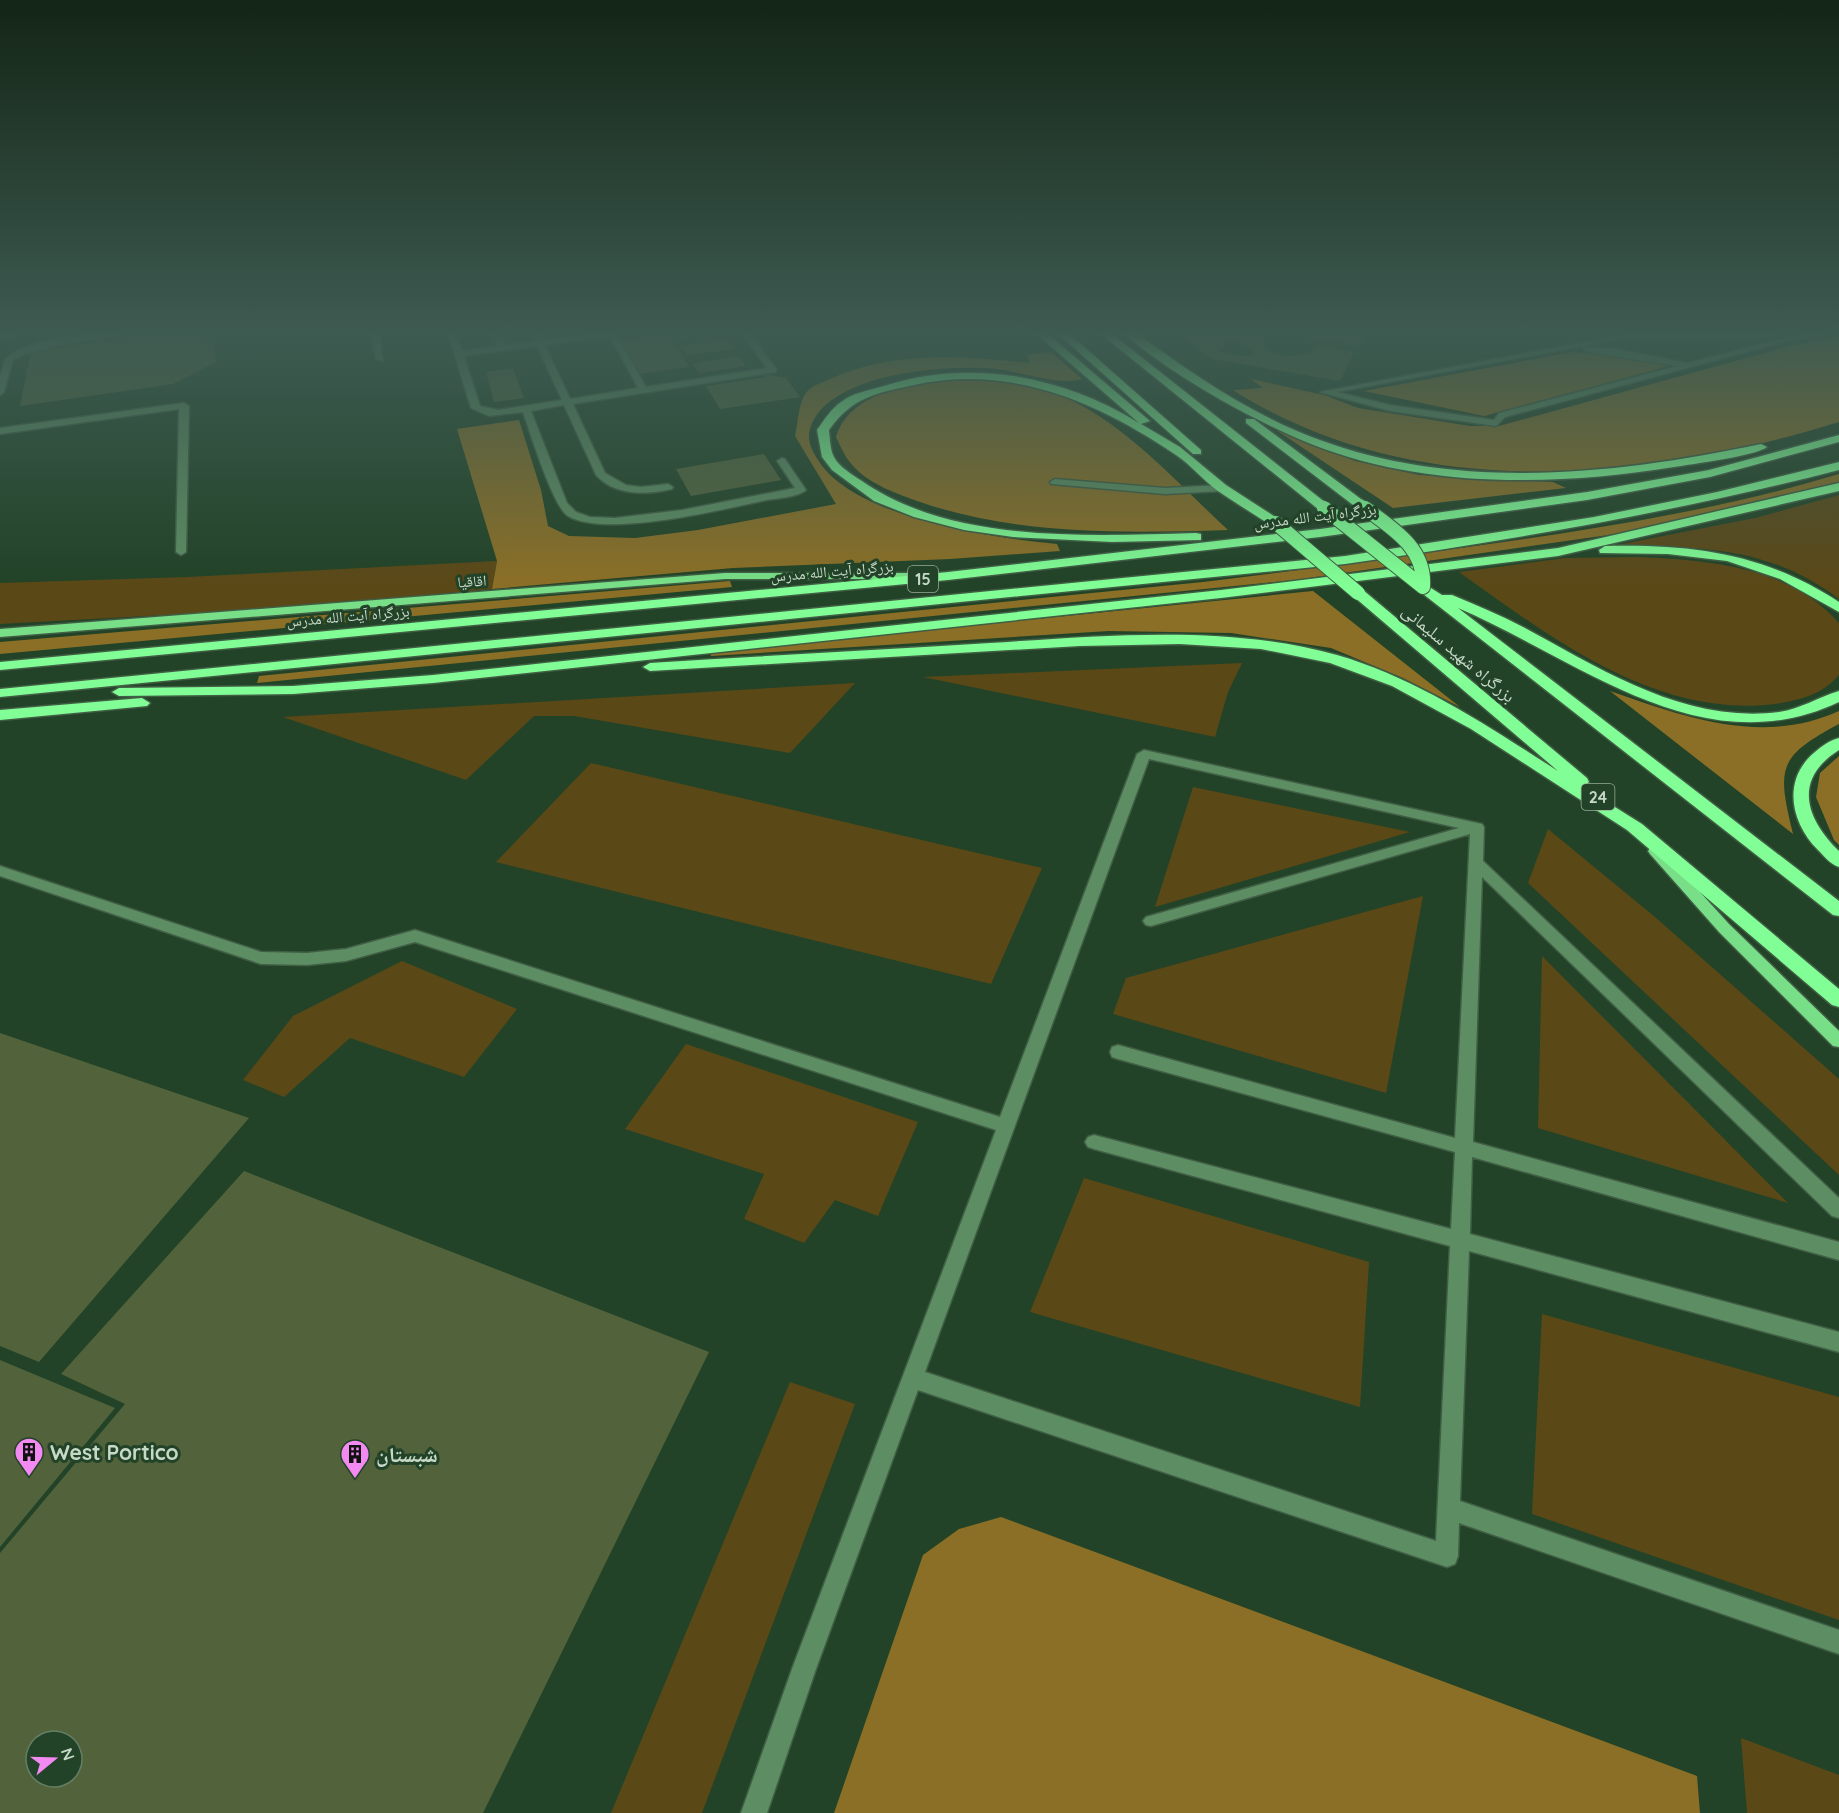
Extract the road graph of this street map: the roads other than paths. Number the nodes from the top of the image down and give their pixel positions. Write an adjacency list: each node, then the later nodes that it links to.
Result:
1 (121, 415): 14 (lane)
2 (184, 415): 25 (lane)
3 (528, 415): 17 (lane)
4 (572, 415): 20 (lane)
5 (835, 415): 24 (highway)
6 (1116, 415): 16 (highway)
7 (1136, 415): 16 (highway)
8 (1154, 415): 23 (highway, بزرگراه شهید سلیمانی / 24)
9 (1207, 415): 28 (highway, بزرگراه شهید سلیمانی, bridge)
10 (1241, 415): 28 (highway, bridge)
11 (1257, 415): 15 (highway)
12 (1437, 415): 13 (lane)
13 (1503, 415)
14 (0, 431)
15 (1838, 438): 24 (highway, بزرگراه آیت الله مدرس / 15)
16 (1184, 455): 21 (highway)
17 (782, 461)
18 (1839, 466): 34 (highway, 15)
19 (1055, 482): 21 (lane)
20 (668, 487)
21 (1222, 488): 23 (highway)
22 (1839, 488): 26 (highway)
23 (1276, 523): 39 (highway, بزرگراه شهید سلیمانی / 24, bridge)
24 (1320, 533): 27 (highway, بزرگراه آیت الله مدرس / 15)
25 (181, 552)
26 (1558, 552): 29 (highway); 32 (highway)
27 (948, 576): 30 (main road, اقاقیا); 31 (highway, بزرگراه آیت الله مدرس / 15)
28 (1423, 587): 35 (highway); 43 (highway, بزرگراه شهید سلیمانی)
29 (1839, 608)
30 (0, 633)
31 (0, 666)
32 (432, 679): 33 (highway); 39 (highway)
33 (293, 690): 34 (highway); 36 (highway)
34 (0, 694)
35 (1839, 696)
36 (0, 714)
37 (1839, 743): 40 (highway)
38 (1477, 827): 41 (lane); 44 (lane); 48 (lane)
39 (1636, 828): 45 (highway, بزرگراه شهید سلیمانی / 24); 46 (main road)
40 (1839, 861)
41 (1476, 863): 50 (lane); 51 (lane)
42 (0, 870): 48 (lane)
43 (1839, 910)
44 (1151, 921)
45 (1839, 1000)
46 (1839, 1041)
47 (1118, 1052): 50 (lane)
48 (1006, 1126): 55 (lane)
49 (1094, 1142): 52 (lane)
50 (1464, 1148): 52 (lane); 53 (lane)
51 (1839, 1210)
52 (1460, 1240): 54 (lane); 56 (lane)
53 (1839, 1251)
54 (1839, 1342)
55 (912, 1378): 56 (lane); 58 (lane)
56 (1449, 1509): 57 (lane)
57 (1839, 1642)
58 (754, 1813)

